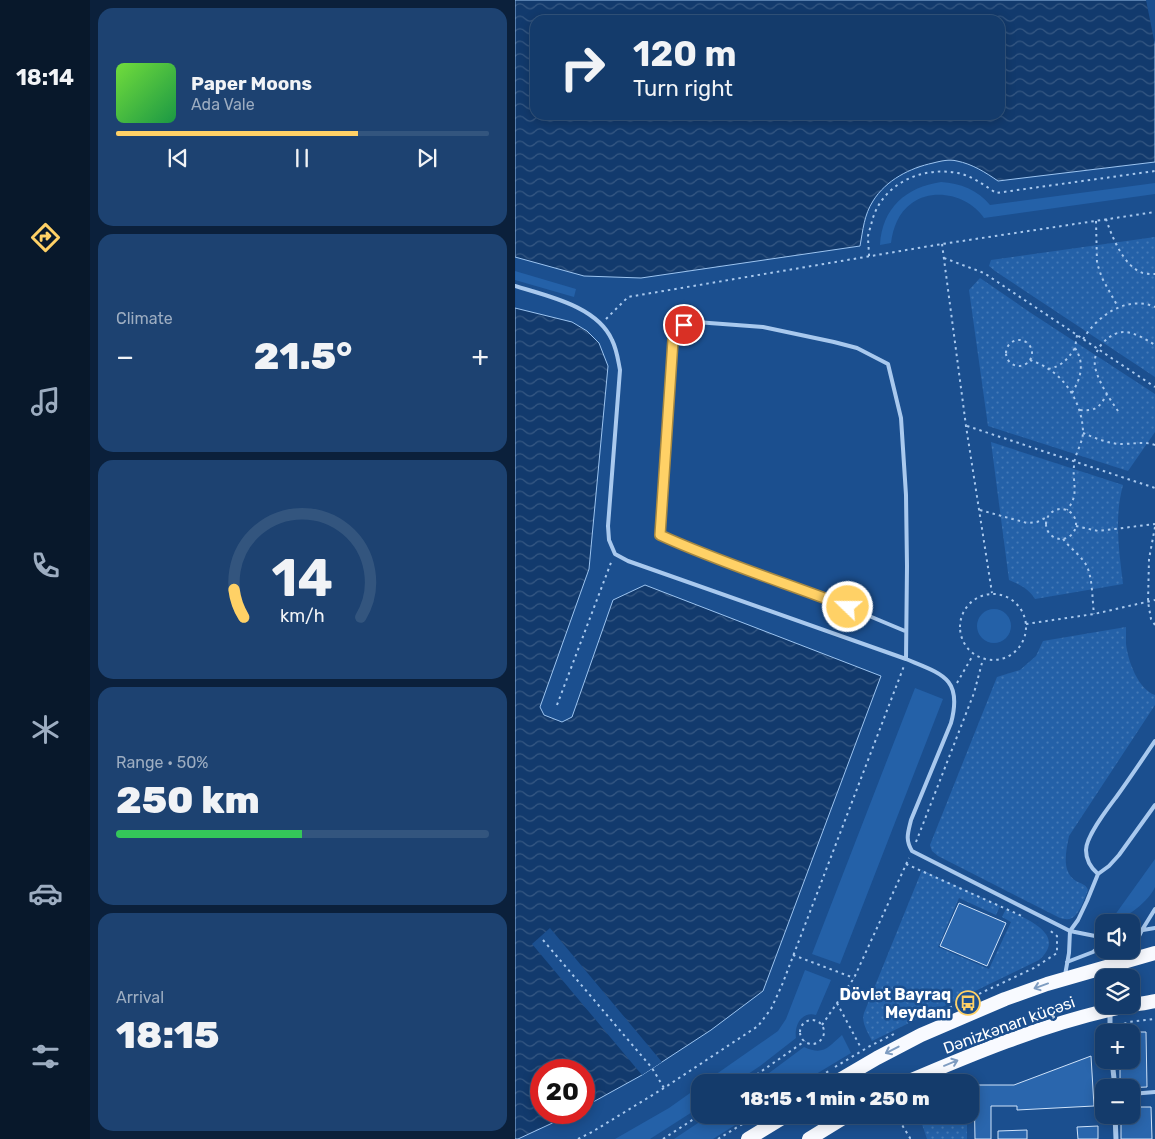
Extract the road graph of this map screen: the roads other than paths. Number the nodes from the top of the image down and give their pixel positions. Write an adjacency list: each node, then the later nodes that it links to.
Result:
1 (515, 286): 3 (lane)
2 (905, 631): 2 (lane); 3 (lane)
3 (906, 659): 10 (lane)
4 (1155, 741): 6 (lane)
5 (1155, 805): 6 (lane)
6 (1098, 874): 10 (lane)
7 (1155, 909): 9 (lane)
8 (1155, 928): 9 (lane)
9 (1142, 930): 11 (lane)
10 (1070, 931): 12 (lane); 17 (lane)
11 (1140, 934)
12 (1095, 936)
13 (1095, 950): 17 (lane)
14 (1155, 953): 15 (highway, Dənizkənarı küçəsi)
15 (1140, 957)
16 (1133, 959): 18 (highway, Dənizkənarı küçəsi)
17 (1067, 962): 18 (lane)
18 (1065, 978): 22 (highway, Dənizkənarı küçəsi, one-way to 22)
19 (1155, 1001): 20 (highway, Dənizkənarı küçəsi)
20 (1140, 1004)
21 (1095, 1013): 23 (highway, Dənizkənarı küçəsi, one-way to 21)
22 (850, 1074)
23 (926, 1074)
24 (1155, 1092): 25 (lane)
25 (1140, 1093)
26 (772, 1124): 29 (highway)
27 (833, 1124): 30 (highway)
28 (1115, 1124): 31 (street)
29 (748, 1139)
30 (809, 1139)
31 (1116, 1139)

